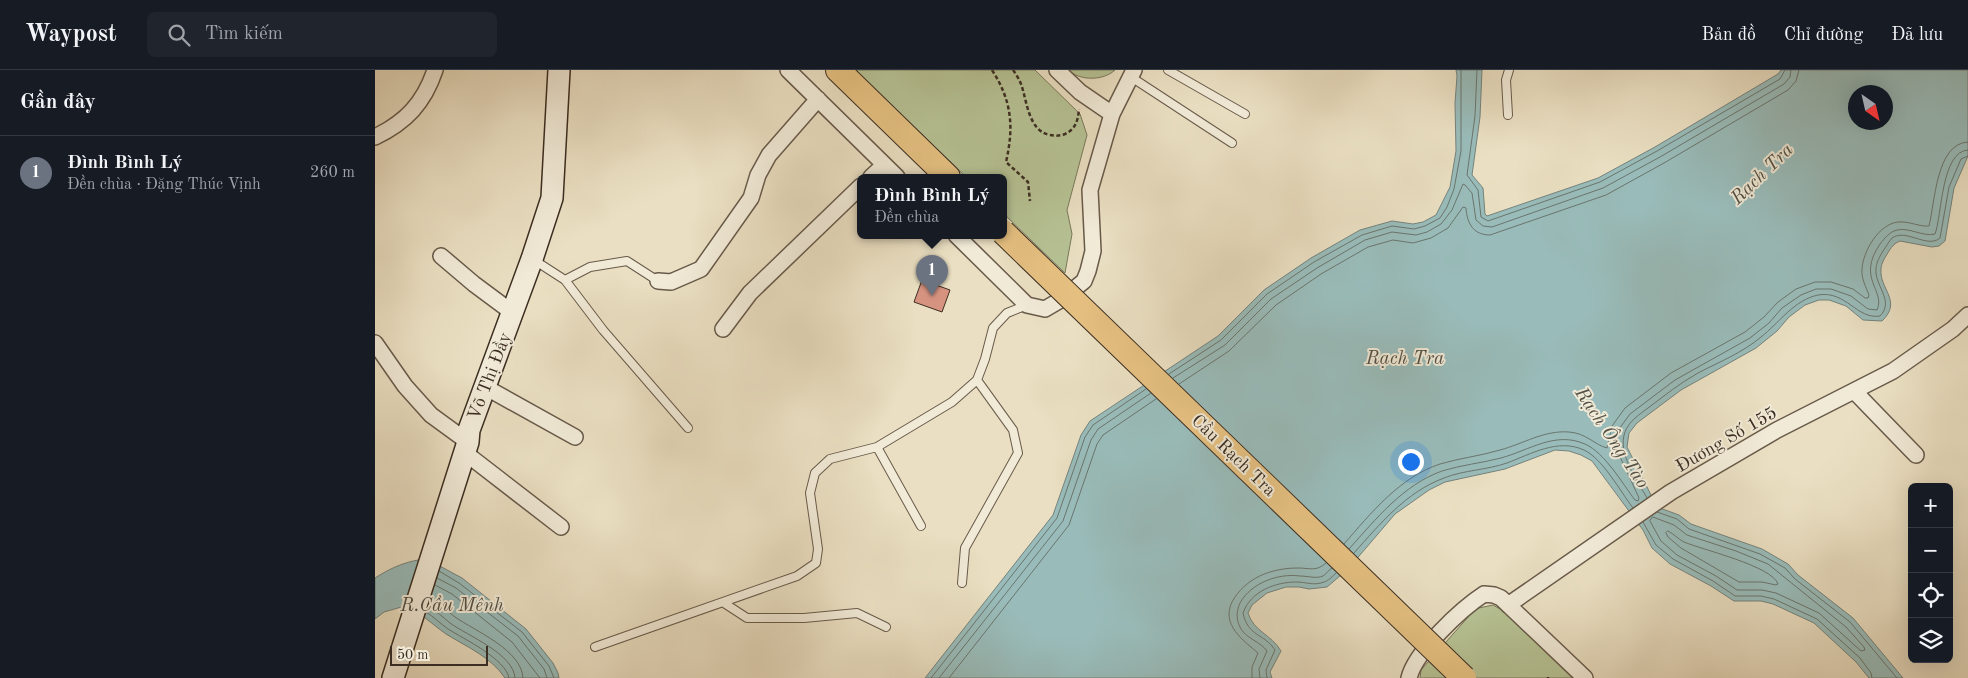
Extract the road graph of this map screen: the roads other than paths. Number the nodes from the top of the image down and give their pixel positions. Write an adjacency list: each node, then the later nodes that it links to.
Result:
1 (435, 70): 13 (street)
2 (559, 70): 23 (street, Võ Thị Đầy)
3 (788, 70): 9 (street)
4 (839, 70): 18 (main road)
5 (1057, 70): 10 (street)
6 (1168, 70): 11 (lane)
7 (1509, 70): 12 (lane)
8 (1132, 73): 10 (street); 14 (lane)
9 (818, 99): 15 (street); 25 (street)
10 (1113, 114): 26 (street)
11 (1245, 114)
12 (1508, 115)
13 (375, 137)
14 (1232, 143)
15 (884, 165): 16 (street); 17 (street)
16 (874, 174)
17 (894, 174)
18 (945, 174)
19 (857, 190): 29 (street)
20 (1007, 236): 48 (main road, Cầu Rạch Tra, bridge)
21 (960, 239): 26 (street)
22 (441, 256): 27 (street)
23 (532, 259): 24 (lane); 27 (street, Võ Thị Đầy)
24 (565, 280): 25 (lane); 34 (lane)
25 (658, 281)
26 (1027, 305): 31 (lane)
27 (513, 313): 32 (street, Võ Thị Đầy)
28 (1968, 315): 33 (street, Đương Số 155)
29 (723, 328)
30 (375, 344): 36 (street)
31 (977, 380): 37 (lane); 41 (lane)
32 (485, 387): 35 (street); 36 (street, Võ Thị Đầy)
33 (1855, 392): 38 (street); 43 (street, Đương Số 155)
34 (688, 428)
35 (575, 437)
36 (466, 447): 40 (street); 46 (street, Võ Thị Đầy)
37 (877, 447): 39 (lane); 42 (lane)
38 (1916, 455)
39 (921, 526)
40 (561, 527)
41 (962, 582)
42 (724, 603): 44 (lane); 45 (lane)
43 (1508, 605): 47 (street); 49 (street)
44 (886, 627)
45 (595, 647)
46 (393, 678)
47 (1409, 678)
48 (1465, 678)
49 (1585, 678)

